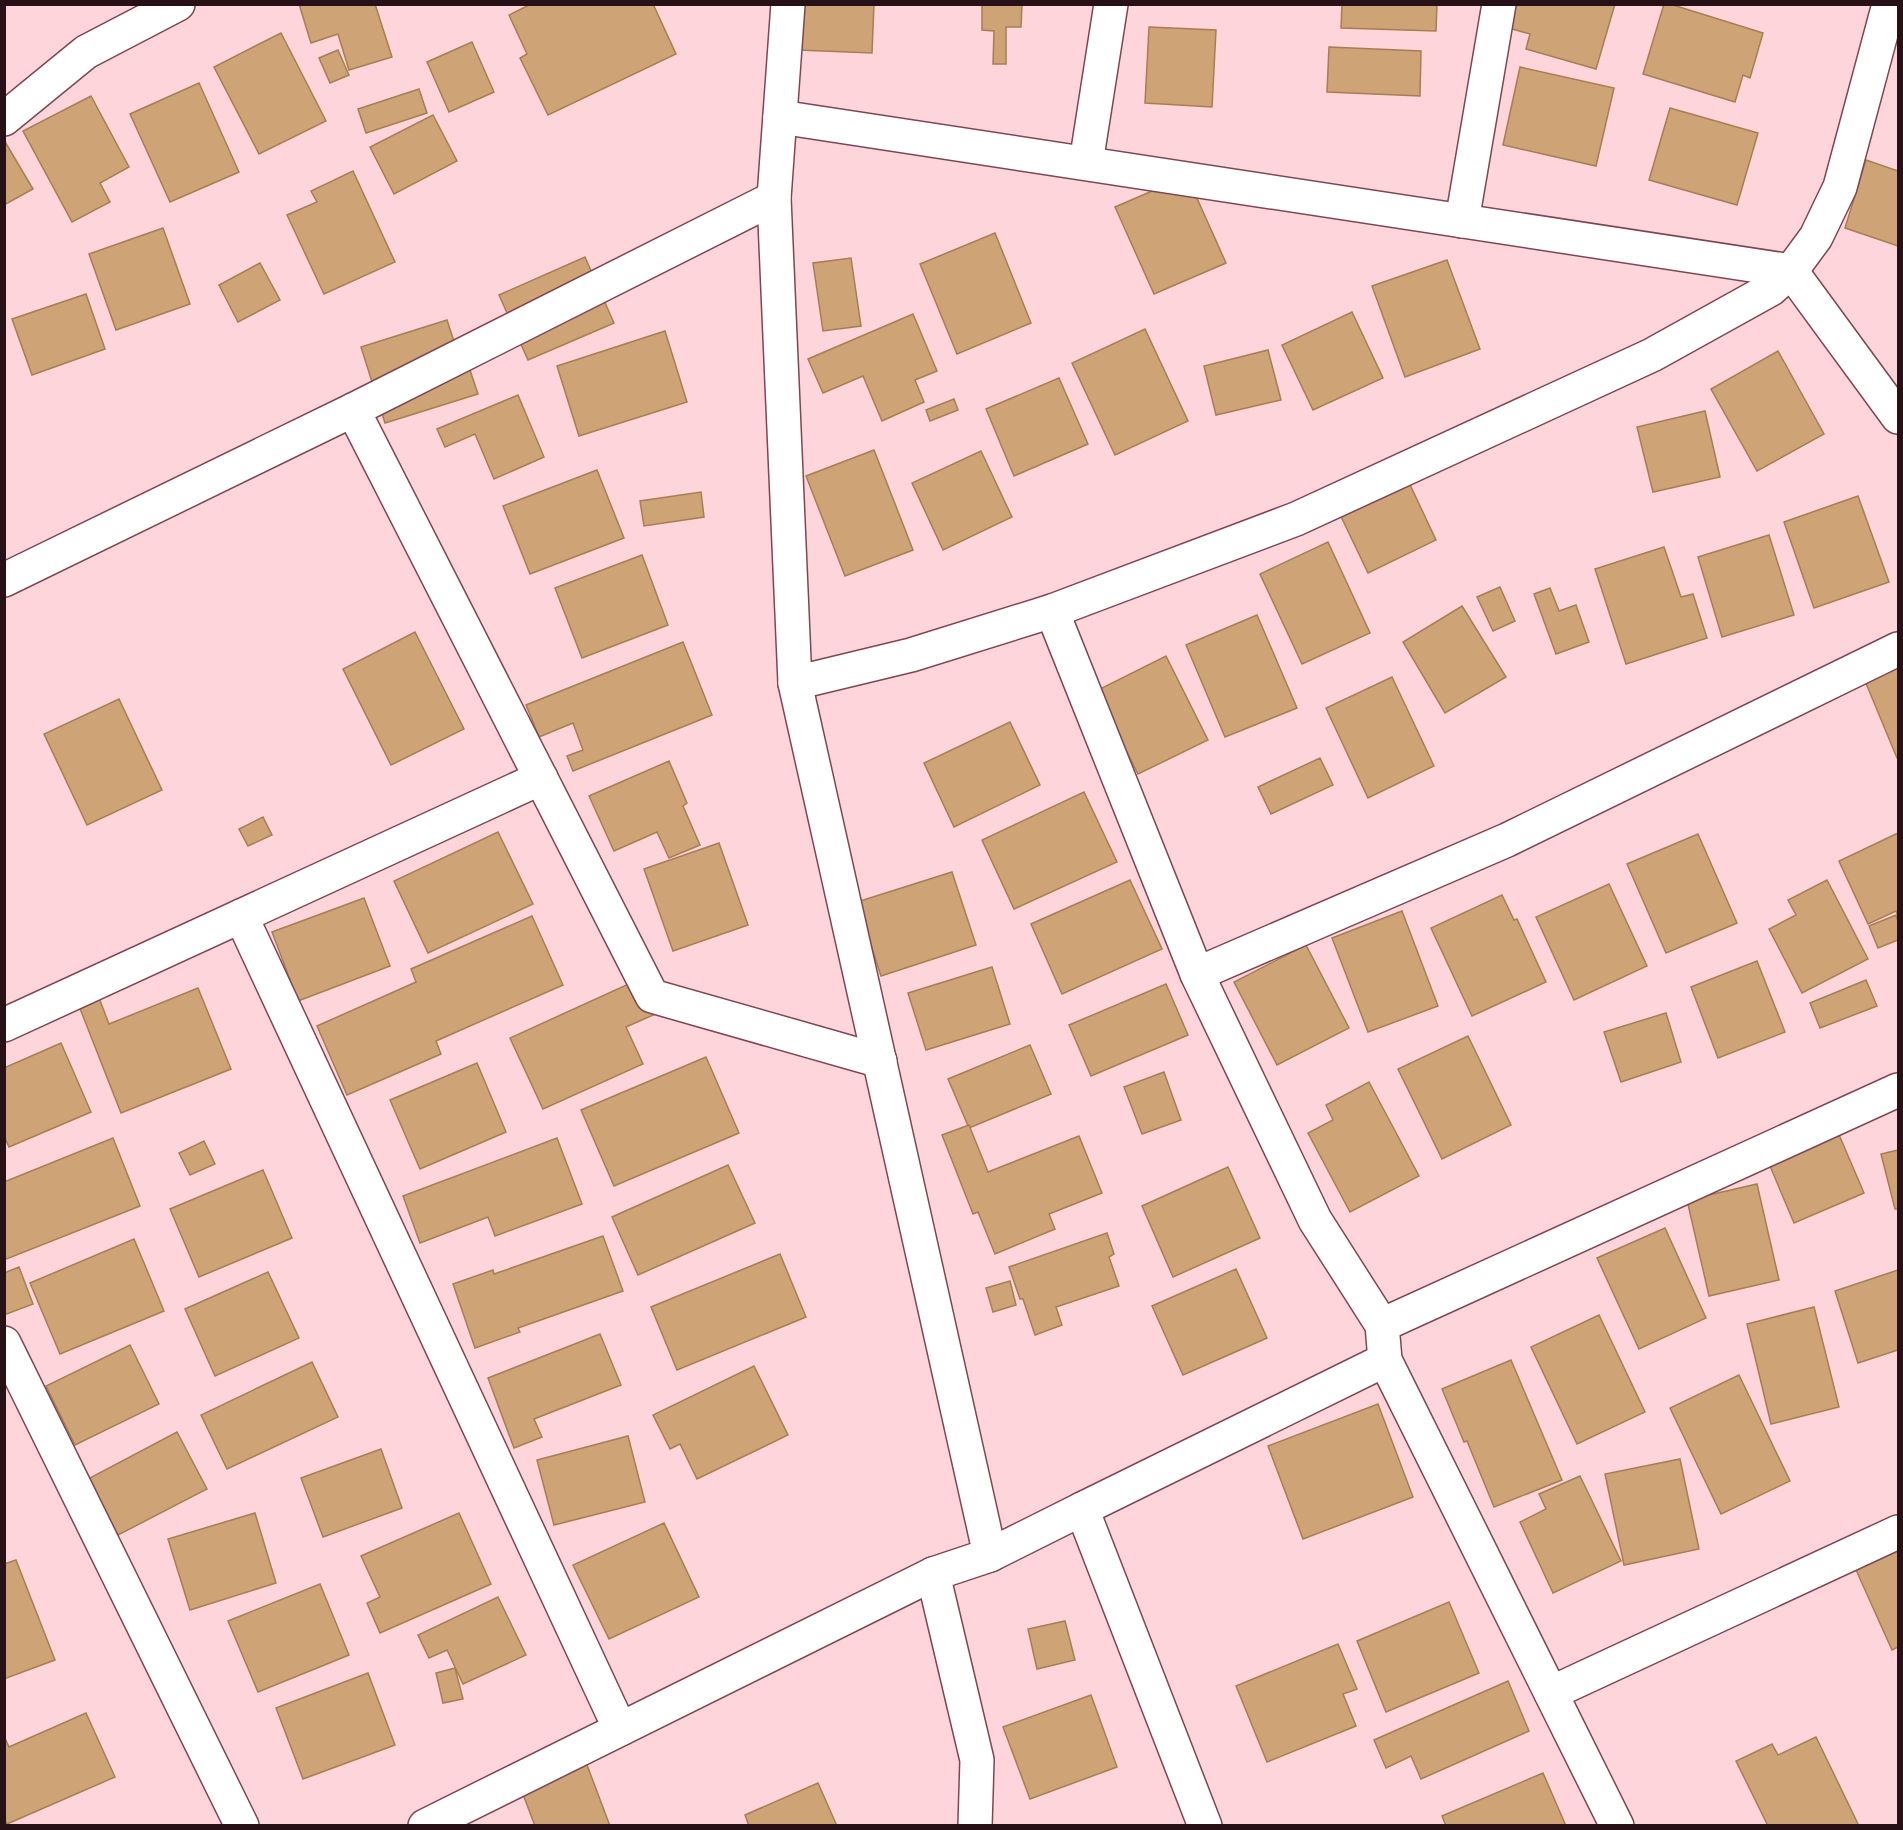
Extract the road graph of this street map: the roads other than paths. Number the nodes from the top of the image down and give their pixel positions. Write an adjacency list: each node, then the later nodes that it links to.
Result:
1 (178, 4): 7 (street)
2 (788, 4): 6 (street)
3 (1111, 4): 8 (street)
4 (1499, 4): 10 (street)
5 (1889, 4): 11 (street)
6 (780, 117): 8 (street); 9 (street)
7 (4, 119)
8 (1086, 163): 10 (street)
9 (774, 198): 12 (street); 17 (street)
10 (1462, 221): 11 (street)
11 (1791, 271): 13 (street); 15 (street)
12 (353, 410): 14 (street); 18 (street)
13 (1899, 417)
14 (4, 580)
15 (1052, 611): 17 (street); 20 (street)
16 (1899, 649): 20 (street)
17 (795, 683): 22 (street)
18 (541, 778): 19 (street); 22 (street)
19 (241, 916): 21 (street); 32 (street)
20 (1197, 974): 24 (street)
21 (4, 1024)
22 (880, 1061): 29 (street)
23 (1899, 1090): 24 (street)
24 (1382, 1325): 26 (street)
25 (4, 1343): 33 (street)
26 (1385, 1359): 27 (street); 31 (street)
27 (1082, 1509): 29 (street); 36 (street)
28 (1899, 1532): 31 (street)
29 (990, 1555): 30 (street)
30 (933, 1574): 32 (street); 35 (street)
31 (1551, 1693): 37 (street)
32 (620, 1729): 34 (street)
33 (242, 1826)
34 (425, 1826)
35 (975, 1826)
36 (1205, 1826)
37 (1617, 1826)

